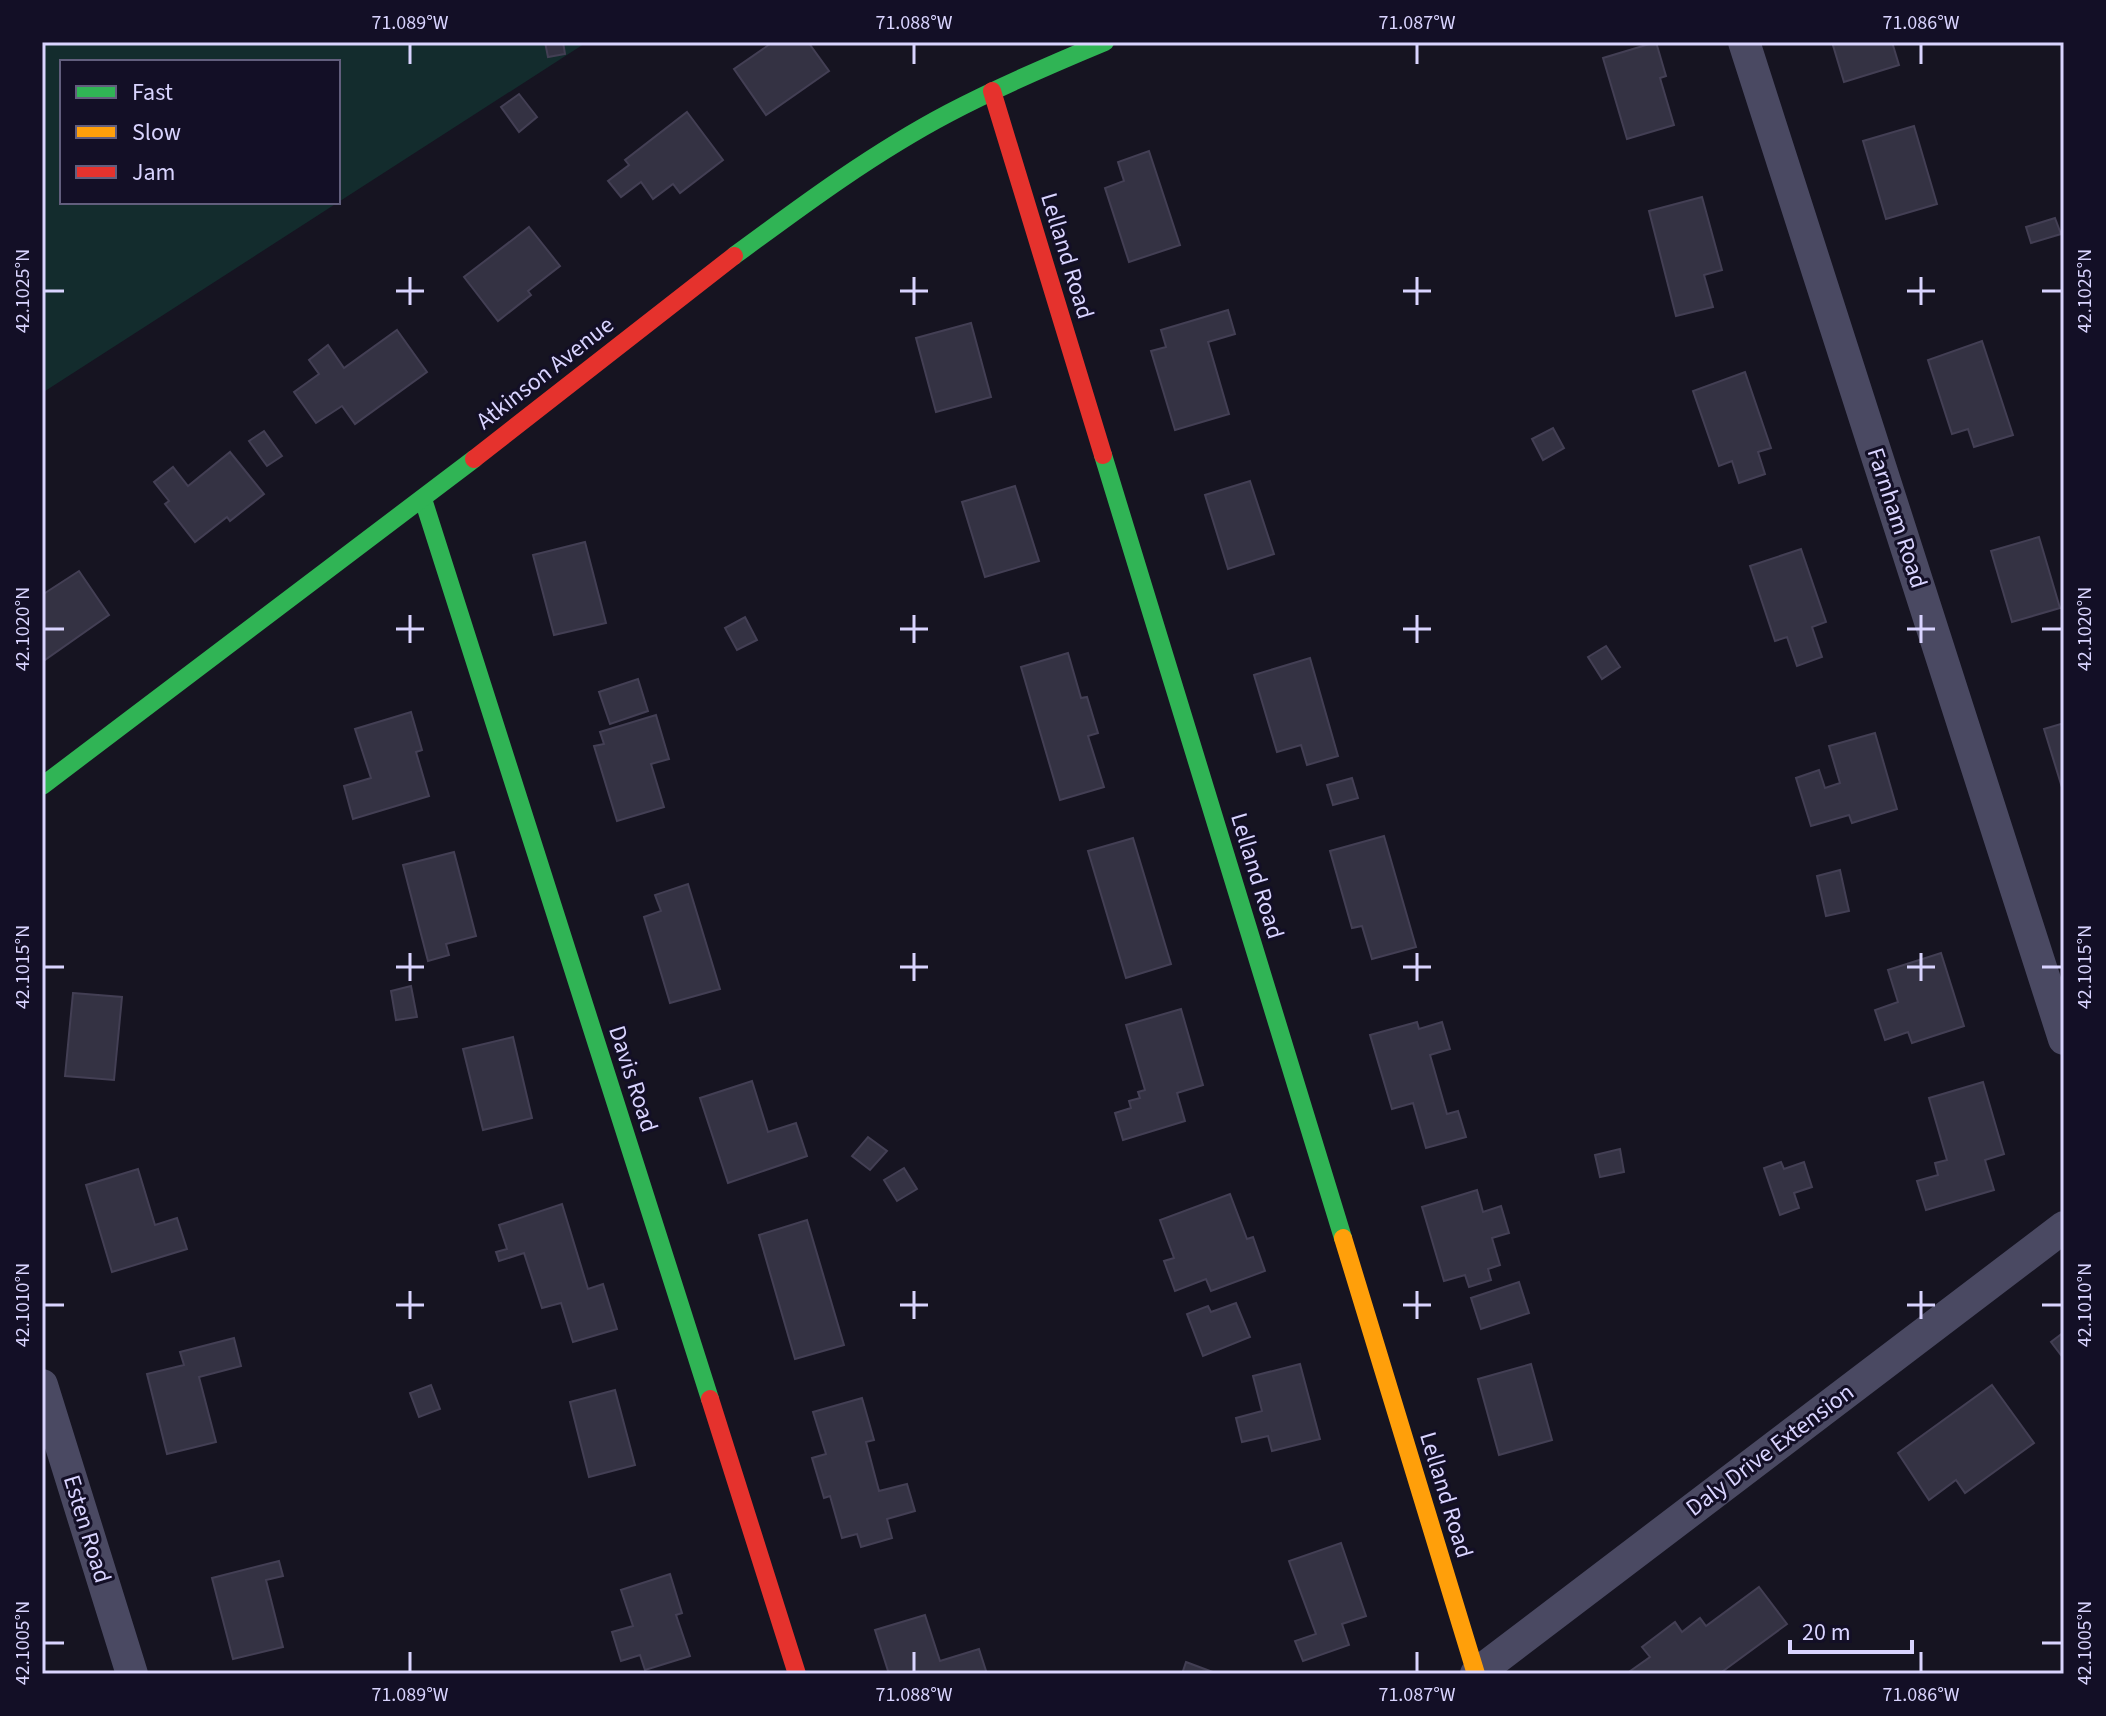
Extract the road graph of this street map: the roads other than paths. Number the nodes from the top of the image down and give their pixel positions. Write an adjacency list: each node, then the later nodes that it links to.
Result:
1 (1105, 42): 3 (street, Atkinson Avenue)
2 (1744, 42): 6 (street, Farnham Road)
3 (992, 91): 4 (street, Atkinson Avenue); 11 (street, Lelland Road)
4 (423, 499): 5 (street, Atkinson Avenue); 10 (street, Davis Road)
5 (42, 786)
6 (2064, 1039)
7 (2064, 1227): 11 (street, Daly Drive Extension)
8 (42, 1385): 9 (street, Esten Road)
9 (132, 1674)
10 (797, 1674)
11 (1476, 1674)

